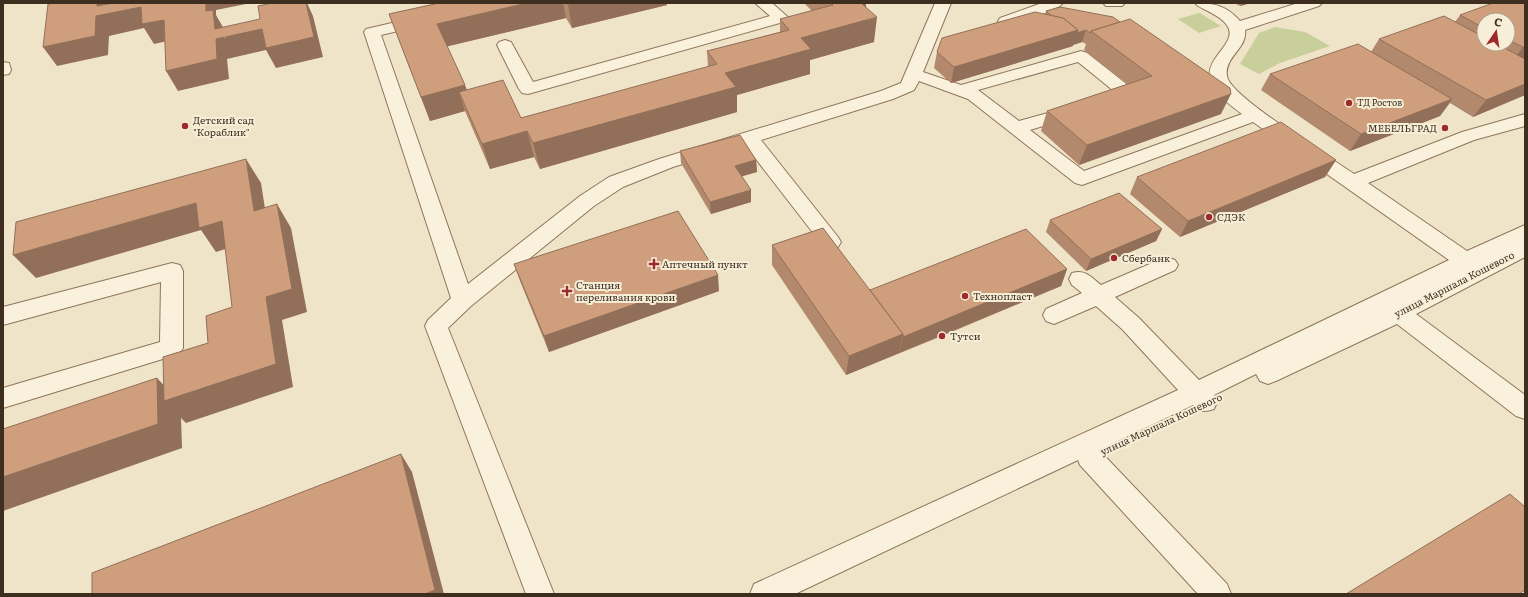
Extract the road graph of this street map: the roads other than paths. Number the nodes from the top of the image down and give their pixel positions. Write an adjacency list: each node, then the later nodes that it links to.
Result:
1 (763, 3): 11 (street)
2 (943, 3): 12 (street)
3 (1055, 3): 9 (street)
4 (1111, 3): 5 (street)
5 (1117, 3)
6 (1203, 3): 10 (street)
7 (1314, 3): 10 (street)
8 (436, 18): 26 (street)
9 (989, 25)
10 (1237, 27): 14 (street)
11 (505, 45)
12 (914, 74): 13 (street); 17 (street)
13 (960, 90): 16 (street); 16 (street)
14 (1256, 115): 16 (street); 18 (street)
15 (1525, 120): 18 (street)
16 (1016, 128)
17 (750, 139): 20 (street); 26 (street)
18 (1353, 182): 22 (street)
19 (1525, 232): 22 (street)
20 (832, 242)
21 (1525, 248): 27 (street, улица Маршала Кошевого)
22 (1466, 261): 31 (street)
23 (1167, 265): 25 (street)
24 (1080, 279): 25 (street)
25 (1098, 295): 28 (street); 31 (street)
26 (463, 300): 34 (street)
27 (1399, 313): 31 (street, улица Маршала Кошевого); 32 (street)
28 (1054, 315)
29 (3, 316): 30 (street)
30 (3, 398)
31 (1201, 398): 33 (street, улица Маршала Кошевого); 35 (street)
32 (1525, 409)
33 (1089, 457): 36 (street, улица Маршала Кошевого); 37 (street)
34 (540, 594)
35 (764, 594)
36 (795, 594)
37 (1217, 594)

